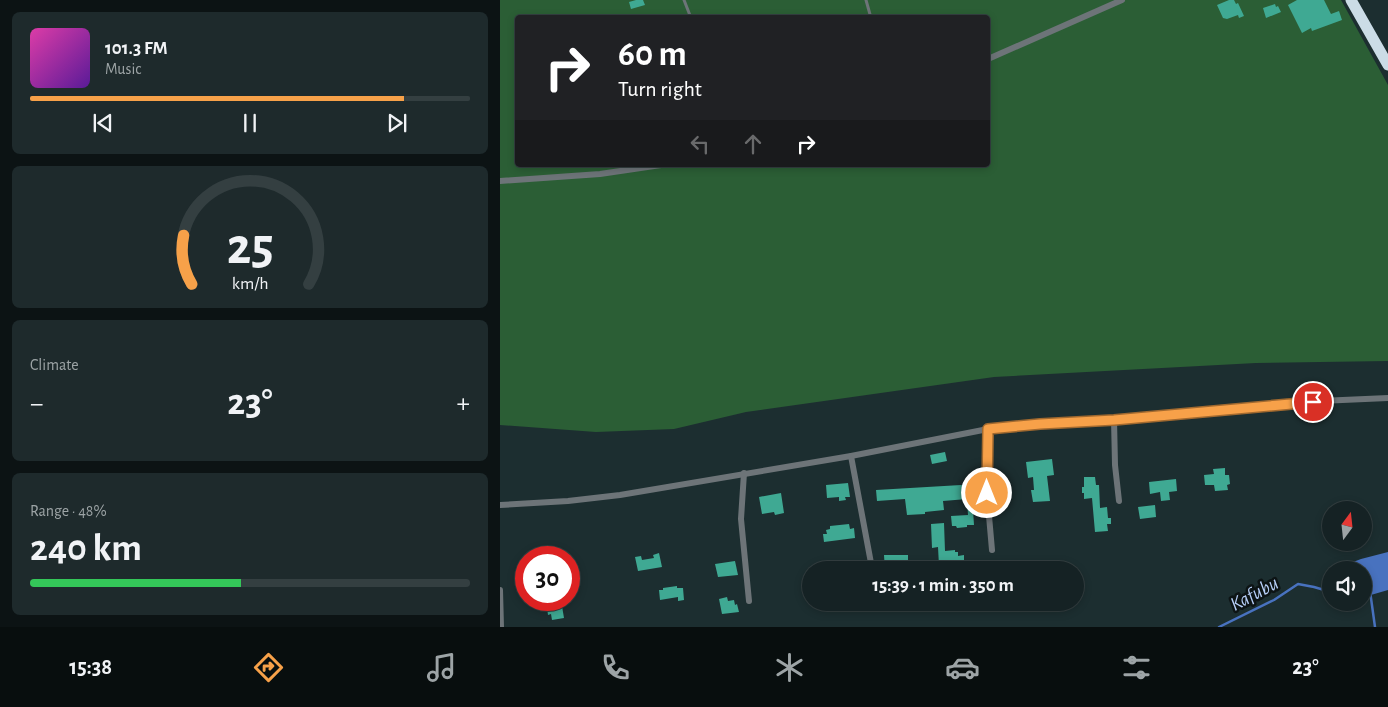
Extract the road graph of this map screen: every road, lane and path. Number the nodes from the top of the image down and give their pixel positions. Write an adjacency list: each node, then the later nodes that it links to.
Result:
1 (684, 0): 5 (lane)
2 (866, 0): 6 (lane)
3 (1122, 0): 7 (street)
4 (1351, 0): 8 (highway)
5 (690, 15)
6 (870, 15)
7 (990, 58)
8 (1388, 65)
9 (647, 167): 10 (street)
10 (500, 181)
11 (1388, 398): 12 (street)
12 (1114, 420): 13 (street); 16 (street)
13 (988, 429): 14 (street); 18 (street)
14 (851, 456): 15 (street); 19 (street)
15 (744, 473): 17 (street); 21 (street)
16 (1119, 501)
17 (500, 505)
18 (992, 550)
19 (870, 561)
20 (500, 590): 22 (street)
21 (749, 601)
22 (501, 627)

